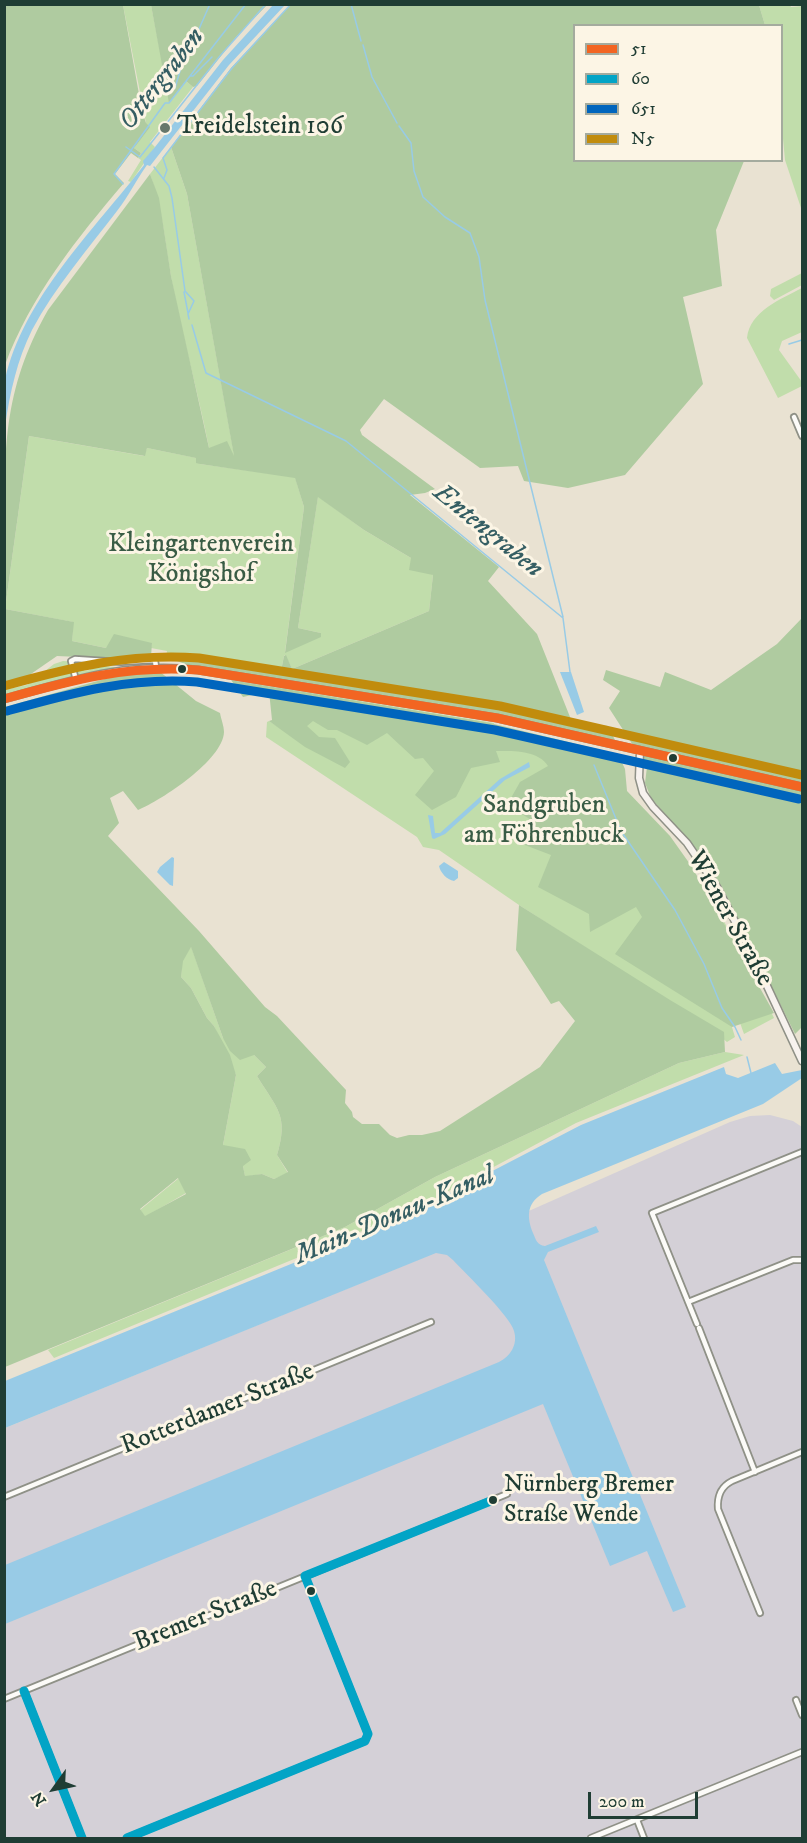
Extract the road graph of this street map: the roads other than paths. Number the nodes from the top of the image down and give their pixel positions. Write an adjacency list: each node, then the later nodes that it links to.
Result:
1 (794, 417): 2 (street)
2 (802, 436)
3 (156, 667): 4 (main road); 4 (street); 6 (main road)
4 (76, 680): 5 (main road)
5 (4, 699)
6 (640, 751): 7 (main road); 8 (main road, Wiener Straße)
7 (802, 788)
8 (802, 1061)
9 (802, 1152): 11 (street)
10 (802, 1260): 11 (street)
11 (688, 1302): 14 (street)
12 (431, 1322): 16 (street, Rotterdamer Straße)
13 (802, 1452): 14 (street)
14 (756, 1472): 18 (street)
15 (507, 1494): 17 (street, Bremer Straße)
16 (4, 1497)
17 (304, 1576): 19 (street, Bremer Straße); 26 (street)
18 (760, 1613)
19 (24, 1691): 20 (street, Bremer Straße); 25 (street)
20 (4, 1699)
21 (796, 1700): 22 (street)
22 (802, 1715)
23 (802, 1752): 24 (street)
24 (637, 1820): 27 (street); 28 (street)
25 (82, 1839)
26 (127, 1839)
27 (591, 1839)
28 (644, 1839)

